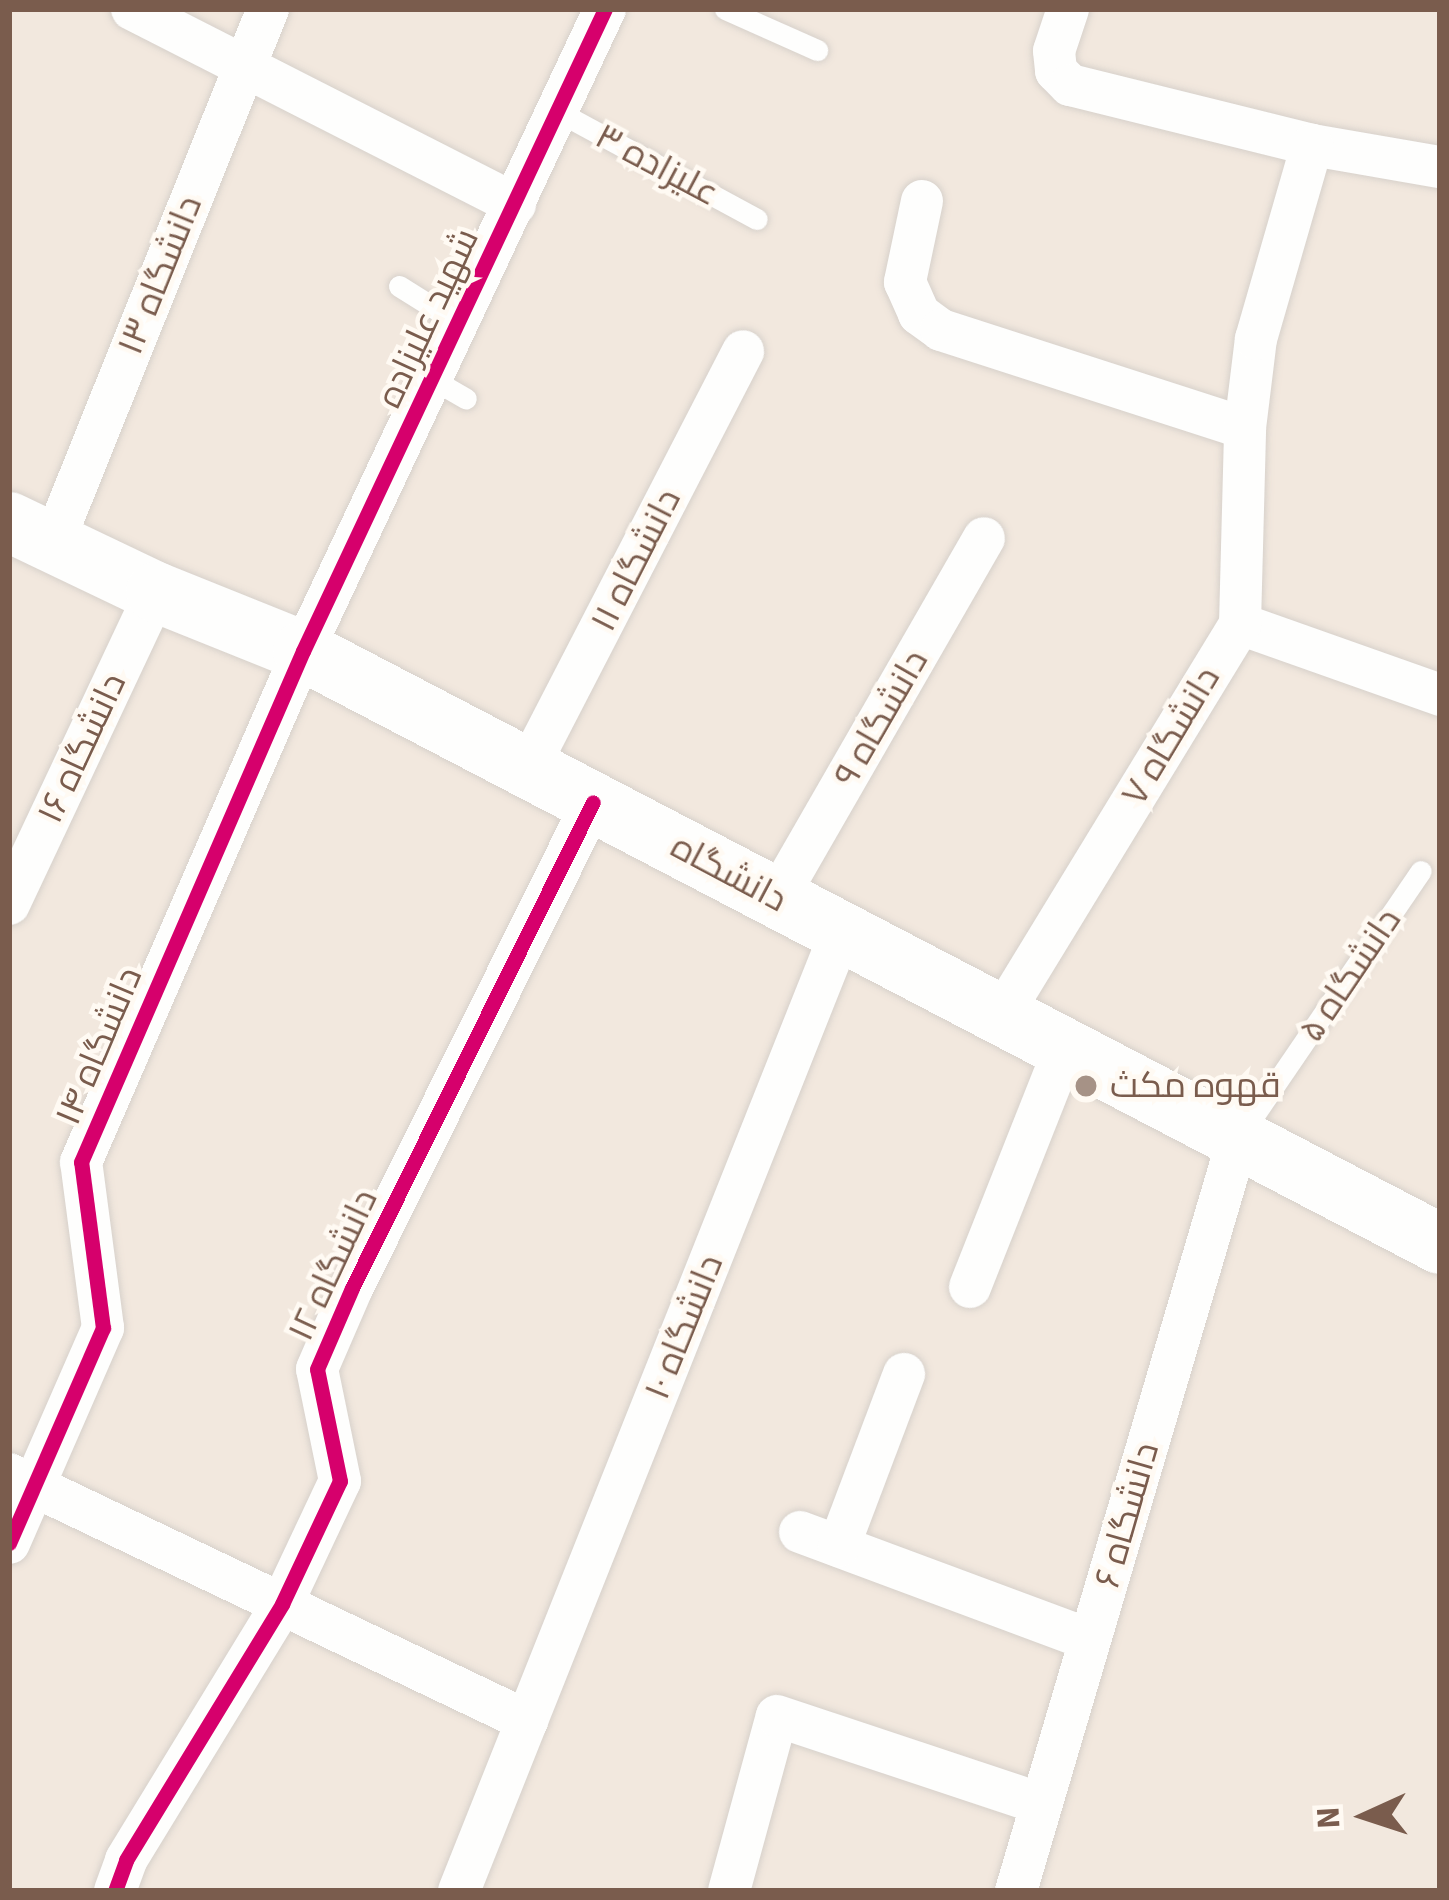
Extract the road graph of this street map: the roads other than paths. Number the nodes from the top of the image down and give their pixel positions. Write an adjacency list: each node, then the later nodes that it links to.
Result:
1 (131, 9): 7 (street)
2 (268, 9): 7 (street, دانشگاه ۱۳)
3 (605, 9): 8 (street, شهید علیزاده)
4 (725, 9): 6 (lane)
5 (1068, 9): 9 (street)
6 (817, 50)
7 (244, 66): 12 (street); 18 (street, دانشگاه ۱۳)
8 (556, 111): 12 (street, شهید علیزاده); 13 (lane, علیزاده ۳)
9 (1312, 145): 10 (street); 17 (street, دانشگاه ۷)
10 (1440, 167)
11 (922, 201): 17 (street)
12 (515, 204): 15 (street, شهید علیزاده)
13 (758, 220)
14 (399, 286): 15 (lane)
15 (458, 323): 22 (street, شهید علیزاده)
16 (743, 351): 24 (street, دانشگاه ۱۱)
17 (1245, 428): 21 (street, دانشگاه ۷)
18 (32, 532): 20 (main road, دانشگاه)
19 (984, 538): 27 (street, دانشگاه ۹)
20 (156, 592): 22 (main road, دانشگاه); 28 (street, دانشگاه ۱۶)
21 (1240, 624): 23 (street); 30 (street, دانشگاه ۷)
22 (302, 651): 24 (main road, دانشگاه); 36 (street, دانشگاه ۱۴)
23 (1440, 695)
24 (528, 769): 25 (main road, دانشگاه)
25 (593, 802): 27 (main road, دانشگاه); 38 (street, دانشگاه ۱۲)
26 (1421, 871): 32 (lane, دانشگاه ۵)
27 (777, 898): 29 (main road, دانشگاه)
28 (9, 904)
29 (841, 932): 30 (main road, دانشگاه); 40 (street, دانشگاه ۱۰)
30 (1001, 1016): 31 (main road, دانشگاه)
31 (1064, 1049): 32 (main road, دانشگاه); 34 (street)
32 (1238, 1139): 33 (main road, دانشگاه); 39 (street, دانشگاه ۶)
33 (1440, 1244)
34 (970, 1287)
35 (904, 1374): 39 (street)
36 (22, 1480): 37 (street, دانشگاه ۱۴); 38 (street)
37 (9, 1543)
38 (282, 1604): 40 (street); 42 (street, دانشگاه ۱۲)
39 (1090, 1640): 41 (street, دانشگاه ۶)
40 (527, 1721): 43 (street, دانشگاه ۱۰)
41 (1041, 1804): 44 (street); 45 (street, دانشگاه ۶)
42 (116, 1886)
43 (459, 1891)
44 (729, 1891)
45 (1016, 1891)

